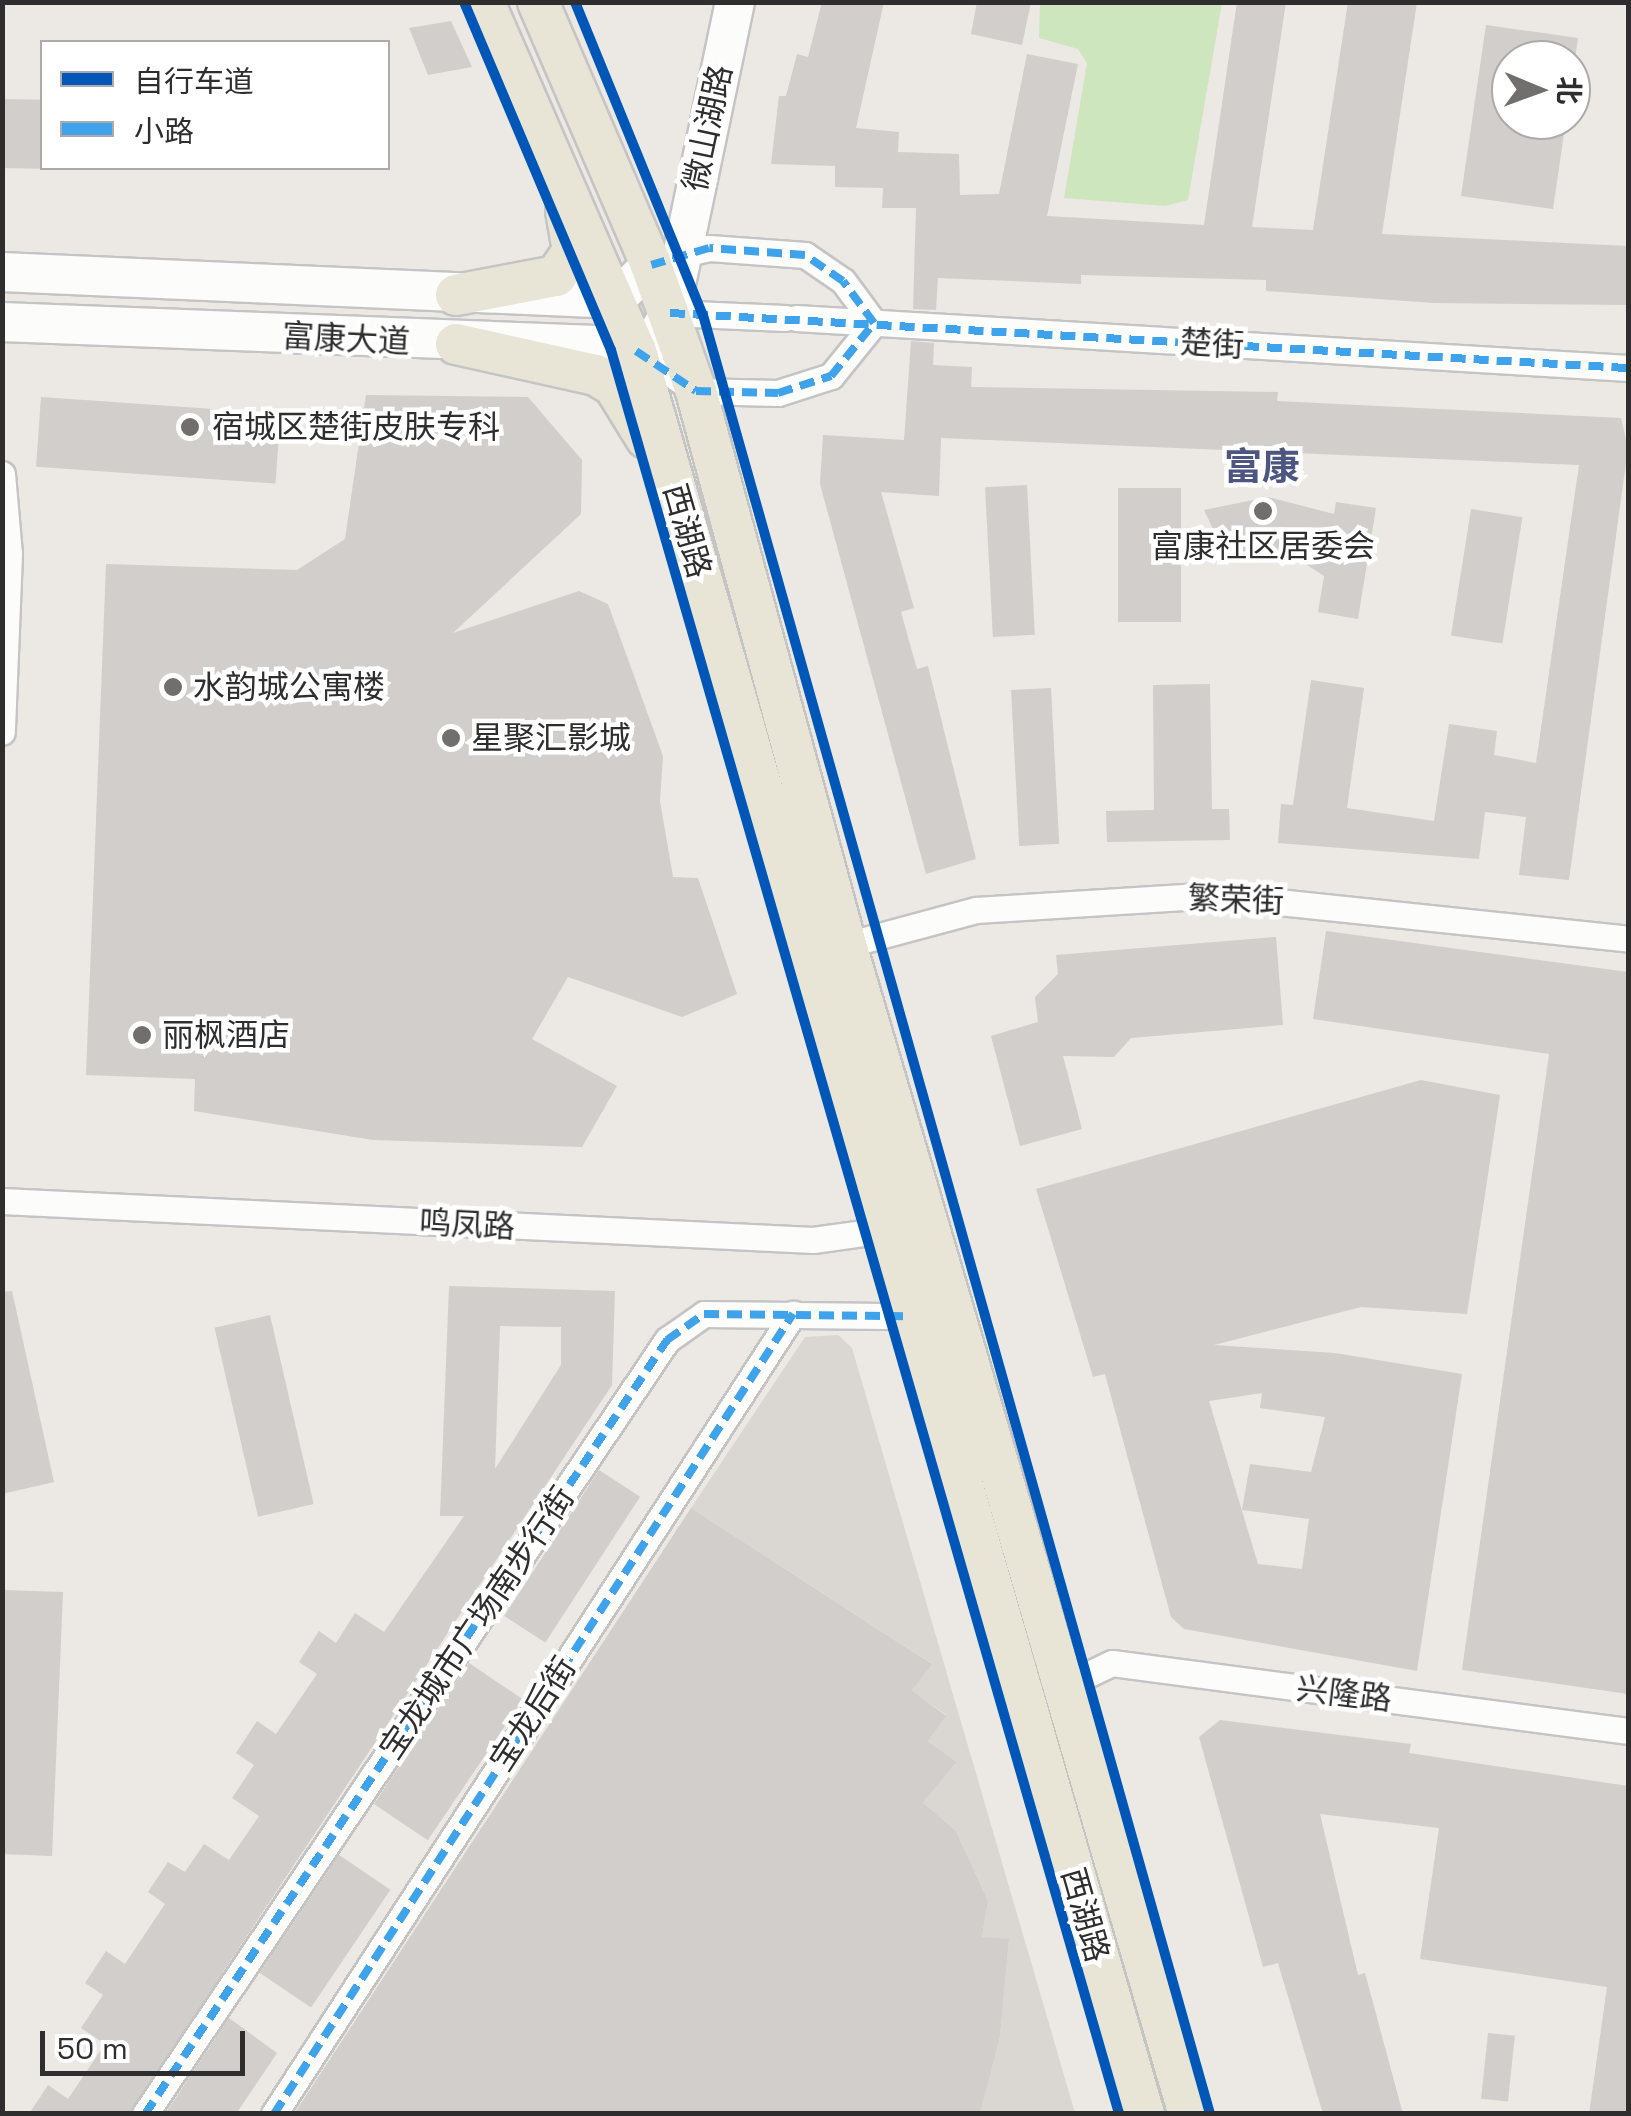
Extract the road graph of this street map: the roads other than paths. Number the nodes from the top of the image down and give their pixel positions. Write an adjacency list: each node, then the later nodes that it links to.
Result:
1 (484, 2): 4 (main road, 西湖路)
2 (538, 2): 5 (main road, 西湖路)
3 (735, 2): 5 (street, 微山湖路)
4 (531, 109): 7 (main road); 8 (main road, 西湖路)
5 (667, 258): 8 (street); 9 (main road, 西湖路); 11 (street)
6 (2, 272): 7 (street, 富康大道)
7 (456, 295): 8 (street, 富康大道)
8 (616, 298): 13 (main road, 西湖路)
9 (670, 313): 11 (street, 楚街); 13 (street); 15 (main road, 西湖路)
10 (2, 322): 12 (street, 富康大道)
11 (874, 323): 14 (street, 楚街); 15 (street)
12 (456, 344): 13 (street, 富康大道); 17 (main road)
13 (636, 351): 15 (street); 17 (main road, 西湖路)
14 (1628, 368)
15 (696, 391): 20 (main road, 西湖路)
16 (2, 474): 18 (street)
17 (684, 520): 23 (main road, 西湖路)
18 (2, 732)
19 (1628, 939): 20 (street, 繁荣街)
20 (846, 945): 22 (main road, 西湖路)
21 (2, 1201): 23 (street, 鸣凤路)
22 (930, 1222): 23 (street, 鸣凤路); 26 (main road, 西湖路)
23 (884, 1232): 25 (main road, 西湖路)
24 (793, 1314): 25 (street, 宝龙城市广场南步行街); 28 (street, 宝龙城市广场南步行街); 29 (street, 宝龙后街)
25 (909, 1316): 30 (main road, 西湖路)
26 (1064, 1686): 27 (street, 兴隆路); 31 (main road, 西湖路)
27 (1628, 1731)
28 (145, 2114)
29 (274, 2114)
30 (1144, 2114)
31 (1189, 2114)

